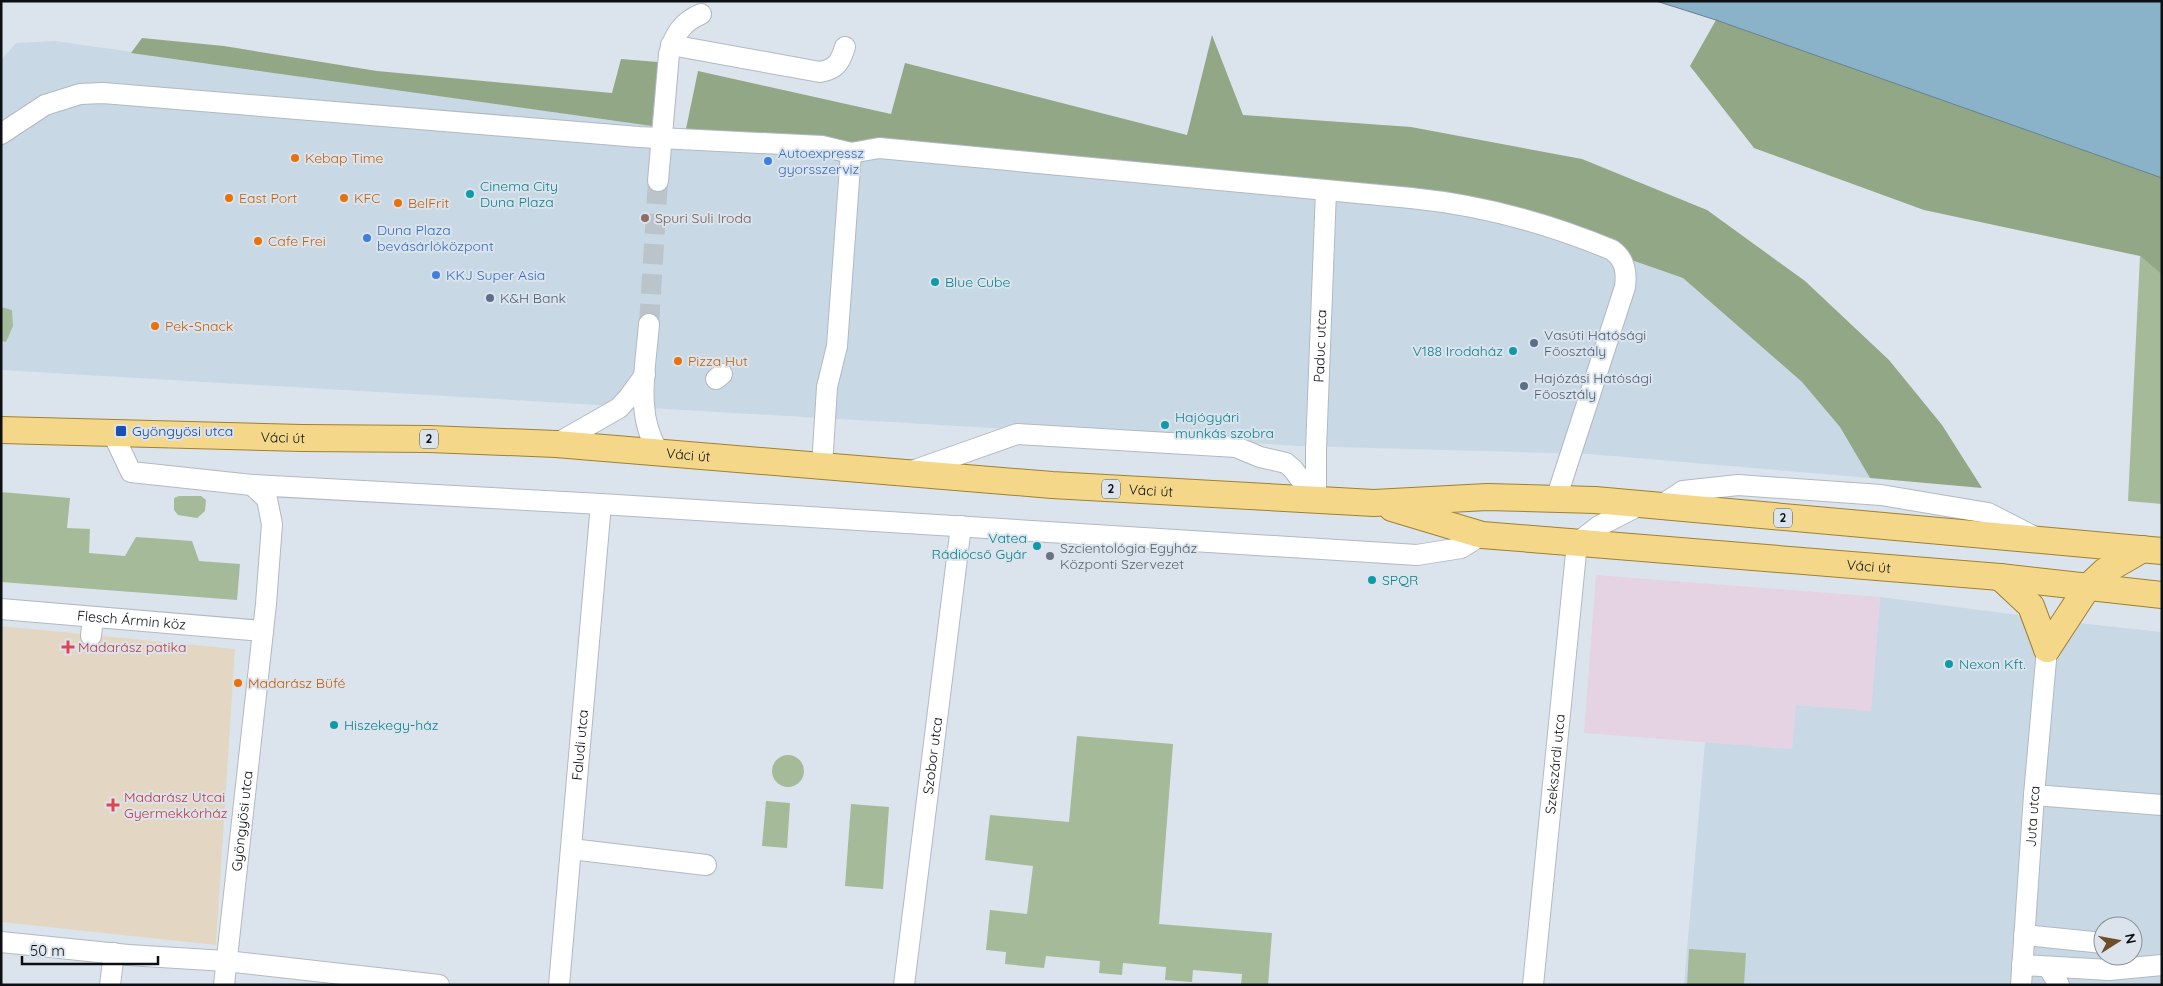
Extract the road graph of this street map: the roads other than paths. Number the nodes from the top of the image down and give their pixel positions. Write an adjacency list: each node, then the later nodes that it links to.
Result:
1 (701, 14): 2 (street)
2 (672, 44): 3 (street); 5 (street)
3 (845, 47)
4 (1, 134): 5 (street)
5 (661, 138): 6 (street); 7 (street)
6 (852, 153): 8 (street); 15 (street)
7 (658, 181)
8 (1326, 191): 18 (street); 19 (street, Paduc utca)
9 (649, 324): 10 (street)
10 (646, 373): 13 (street); 14 (street)
11 (1, 430): 12 (main road, Váci út / 2)
12 (113, 434): 13 (main road, Váci út / 2); 17 (street)
13 (556, 444): 14 (main road, Váci út / 2)
14 (659, 452): 15 (main road, Váci út / 2)
15 (822, 466): 16 (main road, Váci út / 2)
16 (906, 473): 19 (main road, Váci út / 2); 19 (street)
17 (252, 485): 21 (street); 33 (street, Gyöngyösi utca)
18 (1556, 499): 20 (main road, Váci út / 2); 22 (main road, Váci út / 2)
19 (1316, 501): 20 (main road, Váci út / 2)
20 (1374, 503): 24 (main road, Váci út / 2)
21 (601, 504): 23 (street); 37 (street, Faludi utca)
22 (1651, 505): 25 (main road, Váci út / 2); 26 (street); 27 (street)
23 (961, 526): 24 (street); 52 (street, Szobor utca)
24 (1482, 535): 27 (main road, Váci út / 2)
25 (2016, 540): 26 (main road, Váci út / 2); 29 (main road)
26 (2044, 542): 28 (main road, Váci út / 2)
27 (1577, 543): 29 (main road, Váci út / 2); 53 (street, Szekszárdi utca)
28 (2152, 550): 30 (main road)
29 (2000, 577): 30 (main road, Váci út / 2); 34 (main road)
30 (2087, 588): 31 (main road, Váci út / 2); 34 (main road)
31 (2162, 595)
32 (1, 609): 33 (street, Flesch Ármin köz)
33 (262, 631): 44 (street, Gyöngyösi utca)
34 (2047, 649): 35 (street, Juta utca)
35 (2034, 795): 36 (street); 39 (street, Juta utca)
36 (2162, 805)
37 (571, 849): 38 (street); 51 (street, Faludi utca)
38 (706, 865)
39 (2024, 935): 41 (street); 45 (street, Juta utca)
40 (1, 942): 42 (street)
41 (2093, 943)
42 (114, 953): 44 (street); 48 (street)
43 (2143, 958): 46 (street)
44 (226, 961): 49 (street, Gyöngyösi utca); 50 (street)
45 (2022, 965): 47 (street); 54 (street, Juta utca)
46 (2158, 965): 47 (street)
47 (2048, 967): 55 (street)
48 (110, 985)
49 (224, 985)
50 (439, 985)
51 (559, 985)
52 (904, 985)
53 (1533, 985)
54 (2021, 985)
55 (2059, 985)

